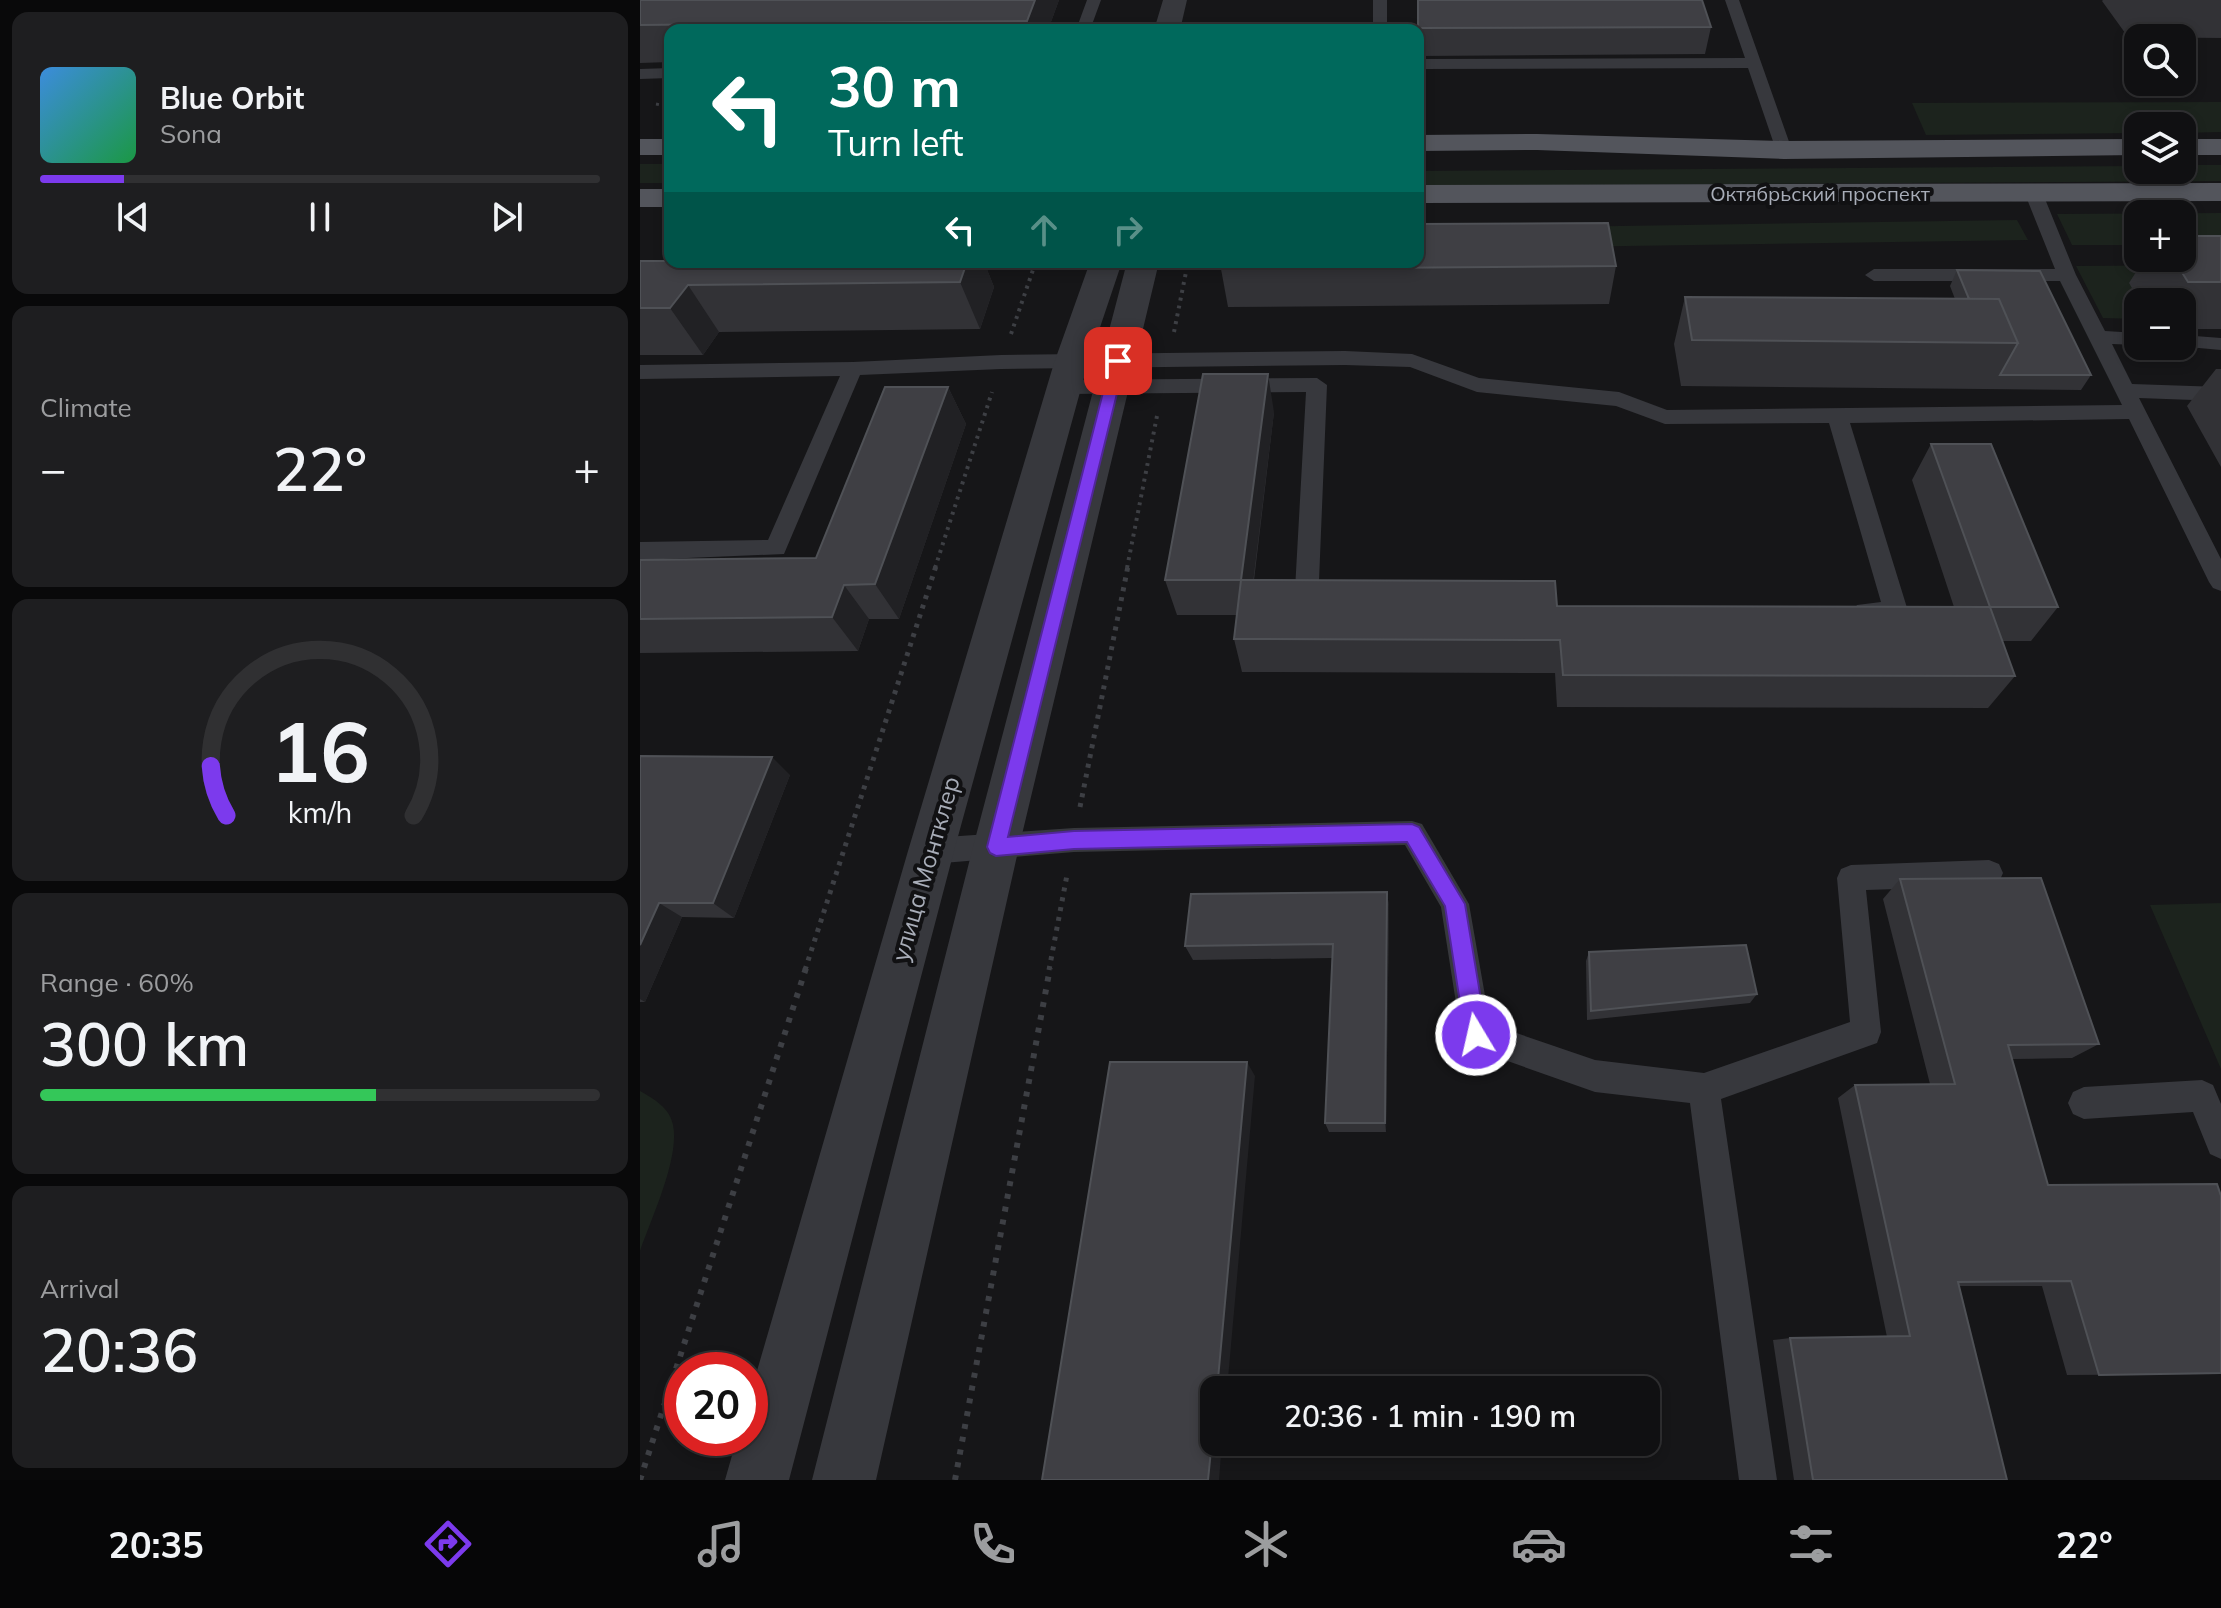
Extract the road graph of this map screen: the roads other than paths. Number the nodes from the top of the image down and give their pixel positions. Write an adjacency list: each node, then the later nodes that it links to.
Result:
1 (1094, 0): 5 (lane)
2 (1175, 0): 6 (street)
3 (1380, 0): 7 (lane)
4 (1732, 0): 8 (lane)
5 (1085, 24)
6 (1169, 24)
7 (1380, 24)
8 (1754, 63): 9 (lane); 18 (lane)
9 (1424, 64)
10 (664, 73): 11 (lane)
11 (640, 74)
12 (1424, 143): 18 (main road, Октябрьский проспект)
13 (640, 147): 14 (main road)
14 (664, 147)
15 (2124, 147): 18 (main road, Октябрьский проспект)
16 (2196, 147): 17 (main road)
17 (2221, 147)
18 (1784, 150)
19 (2221, 192): 21 (main road, Октябрьский проспект)
20 (1424, 194): 21 (main road, Октябрьский проспект)
21 (2034, 194): 27 (lane)
22 (640, 198): 23 (main road)
23 (664, 198)
24 (1104, 268): 35 (street, улица Монтклер)
25 (1141, 268): 34 (street)
26 (1874, 275): 27 (lane)
27 (2067, 275): 28 (lane)
28 (2099, 337): 29 (lane); 36 (lane)
29 (2124, 338)
30 (2196, 342): 31 (lane)
31 (2221, 344)
32 (853, 369): 33 (lane); 34 (lane); 40 (lane)
33 (640, 372)
34 (1114, 374): 35 (lane); 39 (lane); 42 (lane); 44 (street)
35 (1064, 387): 45 (street, улица Монтклер)
36 (2127, 391): 37 (lane); 38 (lane)
37 (2221, 394)
38 (2138, 412): 39 (lane); 41 (lane)
39 (1837, 416): 43 (lane)
40 (640, 551)
41 (2221, 582)
42 (1352, 590)
43 (1850, 612)
44 (996, 847): 45 (lane); 47 (lane); 51 (street)
45 (931, 851): 50 (street, улица Монтклер)
46 (1989, 873): 47 (lane)
47 (1704, 1089): 52 (lane)
48 (2084, 1103): 49 (lane)
49 (2221, 1143)
50 (757, 1480)
51 (844, 1480)
52 (1758, 1480)

